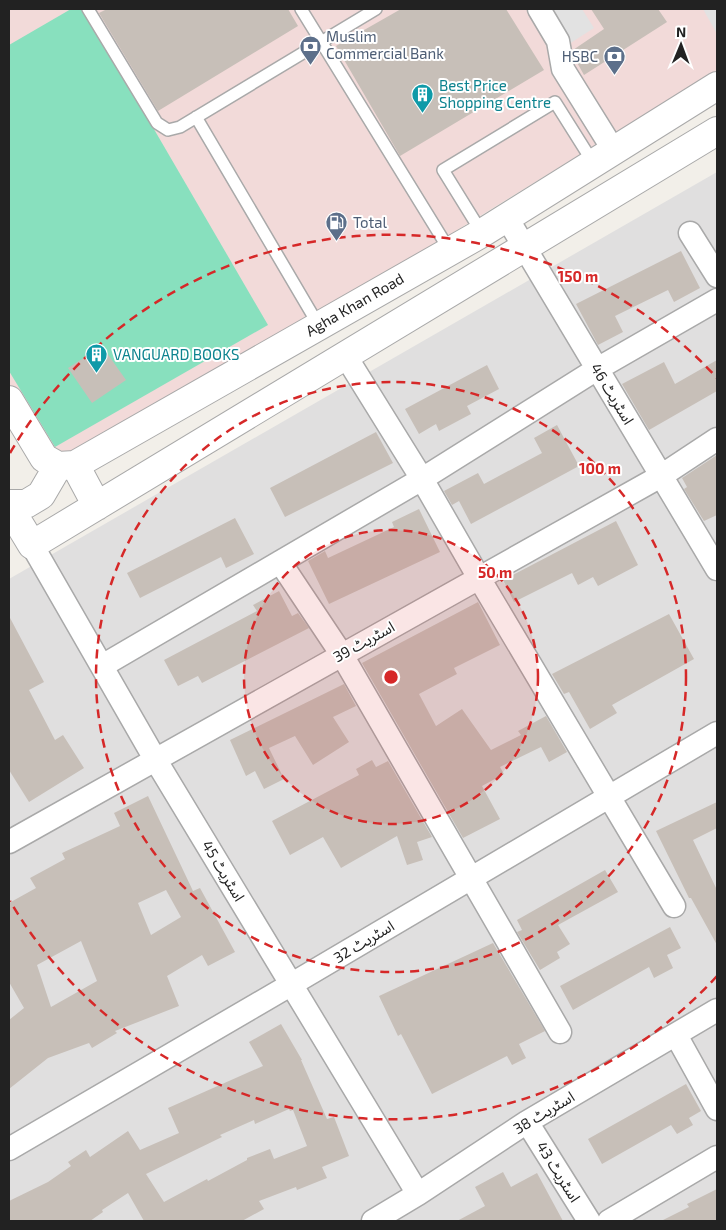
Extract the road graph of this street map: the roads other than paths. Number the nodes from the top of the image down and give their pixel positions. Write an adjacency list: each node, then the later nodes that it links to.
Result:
1 (88, 9): 7 (lane)
2 (301, 9): 5 (lane)
3 (376, 9): 5 (lane)
4 (540, 9): 9 (street)
5 (321, 41): 7 (lane); 14 (lane)
6 (717, 86): 9 (street, Agha Khan Road)
7 (196, 117): 17 (lane)
8 (717, 131): 13 (street)
9 (604, 157): 10 (street, Agha Khan Road); 11 (lane)
10 (507, 218): 11 (street, Agha Khan Road); 13 (street, اسٹریٹ 46)
11 (482, 233): 14 (street, Agha Khan Road)
12 (690, 233): 15 (street)
13 (524, 247): 19 (street); 20 (street, اسٹریٹ 46)
14 (450, 251): 17 (street, Agha Khan Road)
15 (717, 276)
16 (717, 300): 20 (street)
17 (319, 326): 18 (street, Agha Khan Road)
18 (291, 342): 21 (street); 24 (street, Agha Khan Road)
19 (345, 356): 21 (street); 26 (street)
20 (597, 369): 25 (street, اسٹریٹ 46); 26 (street)
21 (310, 376): 28 (street)
22 (9, 400): 24 (street)
23 (717, 439): 25 (street, اسٹریٹ 39)
24 (67, 465): 27 (street); 28 (street)
25 (661, 476): 30 (street, اسٹریٹ 46); 32 (street, اسٹریٹ 39)
26 (422, 479): 31 (street); 32 (street)
27 (9, 505): 29 (street)
28 (97, 506): 29 (street)
29 (32, 545): 34 (street, اسٹریٹ 45)
30 (714, 556)
31 (280, 562): 33 (street); 34 (street)
32 (479, 578): 33 (street, اسٹریٹ 39); 37 (street)
33 (342, 654): 36 (street, اسٹریٹ 39); 39 (street)
34 (102, 666): 36 (street, اسٹریٹ 45)
35 (717, 733): 37 (street, اسٹریٹ 32)
36 (155, 759): 38 (street, اسٹریٹ 39); 41 (street, اسٹریٹ 45)
37 (609, 797): 39 (street, اسٹریٹ 32); 40 (street)
38 (10, 838)
39 (472, 878): 41 (street, اسٹریٹ 32); 43 (street)
40 (674, 906)
41 (292, 984): 47 (street, اسٹریٹ 32); 49 (street, اسٹریٹ 45)
42 (717, 1010): 44 (street, اسٹریٹ 38)
43 (560, 1032)
44 (676, 1035): 45 (street); 46 (street, اسٹریٹ 38)
45 (717, 1109)
46 (527, 1122): 49 (street, اسٹریٹ 38); 51 (street, اسٹریٹ 43)
47 (9, 1149)
48 (717, 1157): 52 (street)
49 (418, 1194): 50 (street, اسٹریٹ 38)
50 (373, 1221)
51 (589, 1221)
52 (609, 1221)

